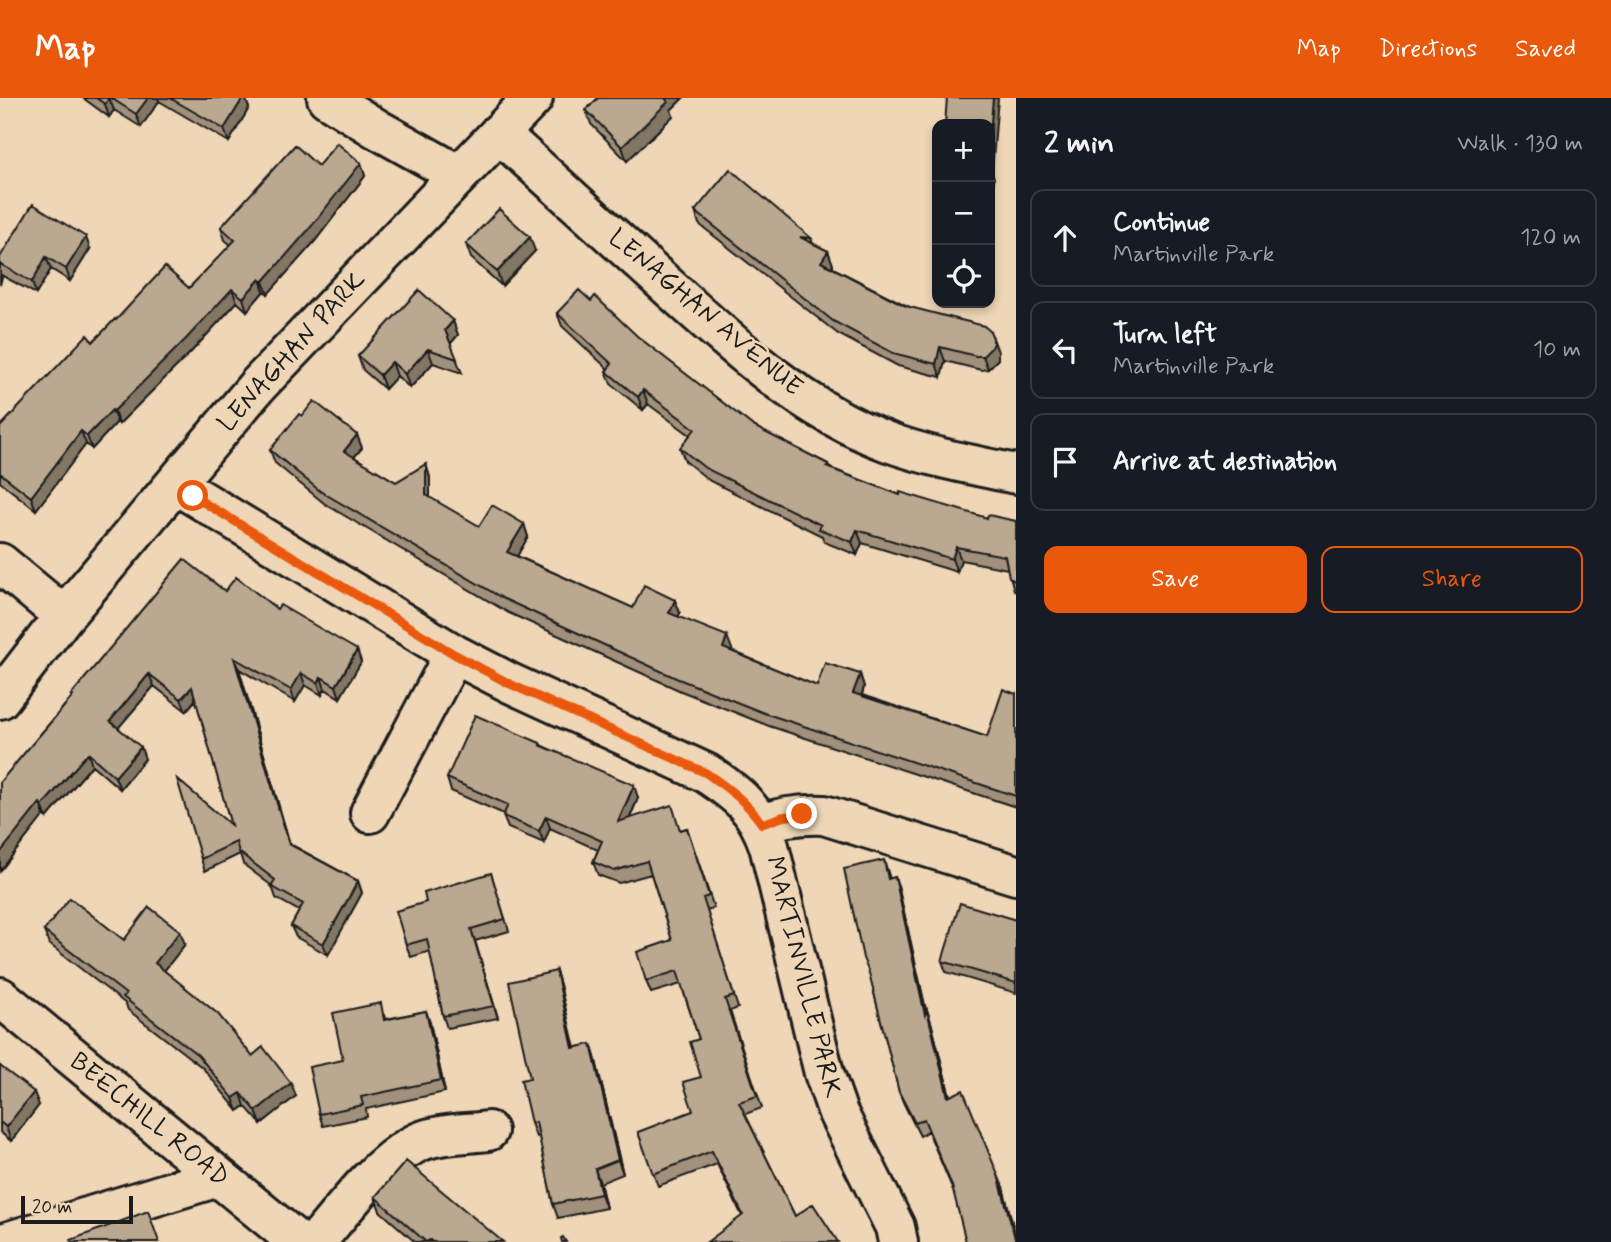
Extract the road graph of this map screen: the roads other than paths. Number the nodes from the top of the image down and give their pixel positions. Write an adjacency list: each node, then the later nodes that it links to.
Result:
1 (327, 98): 4 (street)
2 (533, 98): 3 (street, LENAGHAN PARK)
3 (499, 133): 4 (street, LENAGHAN PARK); 5 (street, LENAGHAN AVENUE)
4 (459, 175): 6 (street, LENAGHAN PARK)
5 (1016, 474)
6 (175, 484): 8 (street, LENAGHAN PARK); 9 (street, MARTINVILLE PARK)
7 (0, 563): 8 (street)
8 (65, 616): 10 (street, LENAGHAN PARK)
9 (454, 654): 11 (street); 12 (street, MARTINVILLE PARK)
10 (0, 699)
11 (370, 813)
12 (762, 824): 13 (street, MARTINVILLE PARK); 20 (street, MARTINVILLE PARK)
13 (1016, 875)
14 (0, 997): 16 (street, BEECHILL ROAD)
15 (488, 1130): 19 (street)
16 (218, 1177): 17 (street); 18 (street, BEECHILL ROAD)
17 (6, 1242)
18 (298, 1242)
19 (316, 1242)
20 (898, 1242)

